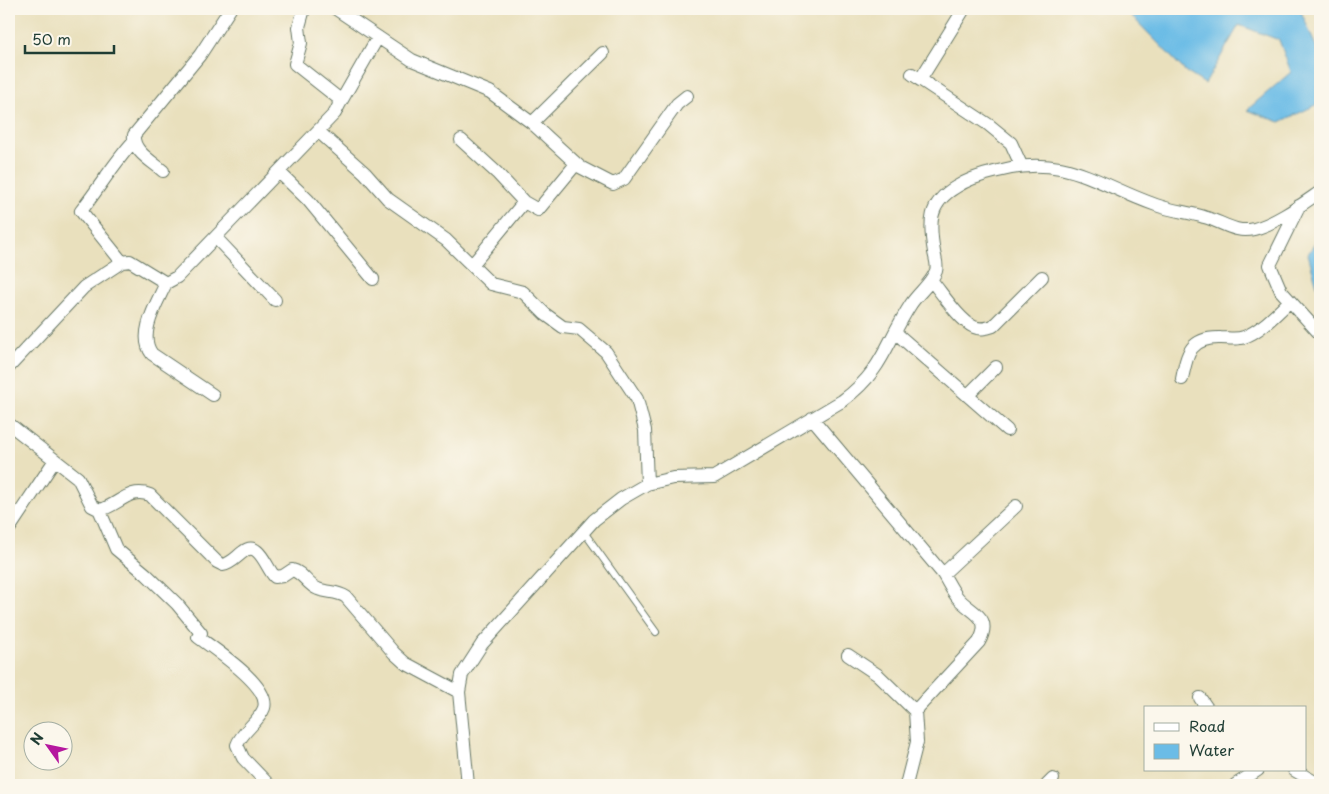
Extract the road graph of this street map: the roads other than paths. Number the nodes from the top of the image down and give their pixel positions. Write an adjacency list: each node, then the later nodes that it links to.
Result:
1 (230, 9): 12 (street)
2 (304, 9): 8 (street)
3 (336, 9): 5 (street)
4 (964, 9): 14 (street)
5 (378, 37): 8 (street); 9 (street)
6 (603, 53): 9 (street)
7 (687, 96): 13 (street)
8 (338, 105): 10 (street)
9 (532, 123): 13 (street)
10 (319, 132): 16 (street); 22 (street)
11 (461, 140): 18 (street)
12 (133, 142): 15 (street); 21 (street)
13 (576, 164): 18 (street)
14 (1021, 165): 19 (street); 25 (street)
15 (164, 171)
16 (279, 172): 20 (street); 24 (street)
17 (1320, 192): 19 (street)
18 (524, 202): 22 (street)
19 (1300, 205): 28 (street)
20 (216, 238): 26 (street); 27 (street)
21 (122, 262): 26 (street); 31 (street)
22 (472, 265): 40 (street)
23 (1042, 277): 25 (street)
24 (373, 279)
25 (932, 280): 29 (street)
26 (166, 283): 34 (street)
27 (275, 300)
28 (1290, 301): 30 (street); 33 (street)
29 (896, 333): 35 (street); 36 (street)
30 (1320, 334)
31 (9, 367)
32 (996, 367): 35 (street)
33 (1182, 379)
34 (213, 395)
35 (968, 395): 38 (street)
36 (812, 418): 40 (street); 45 (street)
37 (9, 424): 39 (street)
38 (1007, 430)
39 (55, 460): 42 (street); 43 (street)
40 (647, 484): 44 (street)
41 (1016, 506): 45 (street)
42 (99, 510): 48 (street); 52 (street)
43 (9, 529)
44 (584, 532): 46 (lane); 48 (street)
45 (943, 574): 49 (street)
46 (656, 632)
47 (848, 655): 49 (street)
48 (459, 692): 53 (street)
49 (915, 711): 54 (street)
50 (1253, 772): 55 (street)
51 (1297, 772): 56 (street)
52 (269, 785)
53 (468, 785)
54 (906, 785)
55 (1235, 785)
56 (1320, 785)

